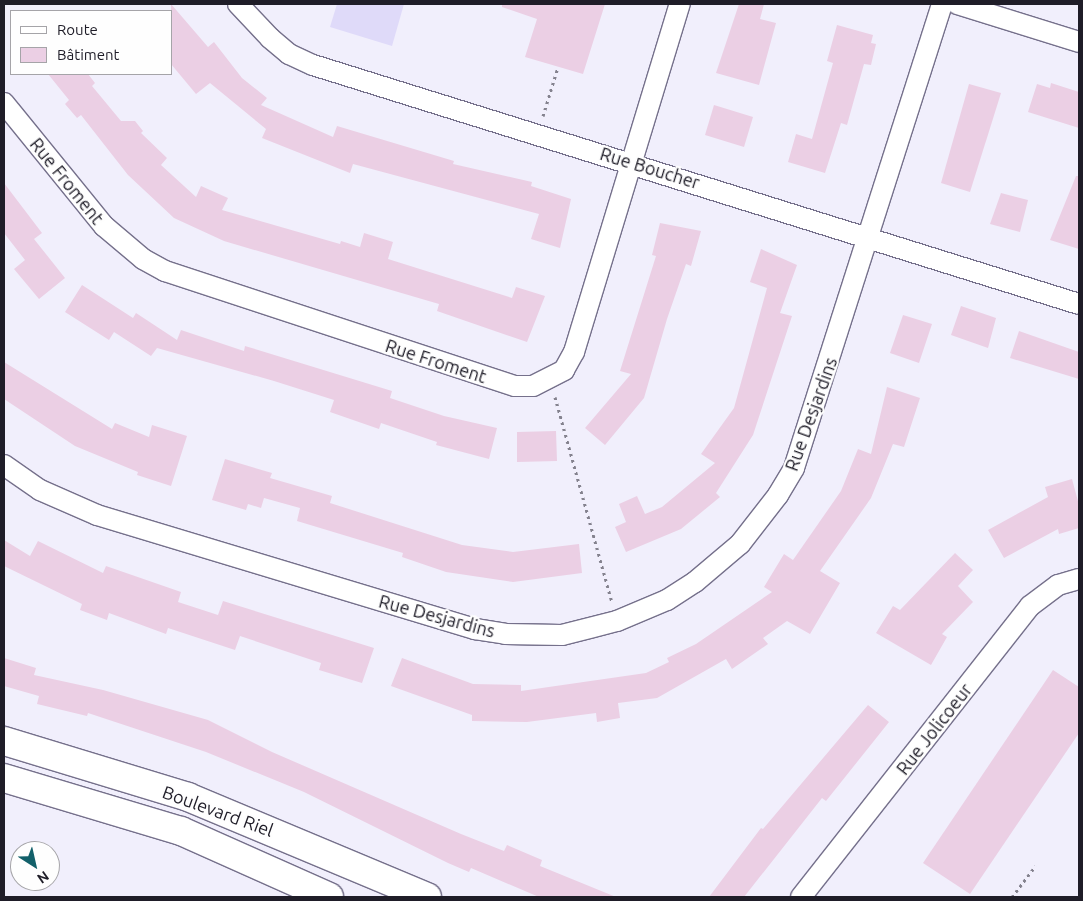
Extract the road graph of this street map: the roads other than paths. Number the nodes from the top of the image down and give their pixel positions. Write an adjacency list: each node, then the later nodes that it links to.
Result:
1 (238, 4): 7 (street, Rue Boucher)
2 (680, 4): 7 (street)
3 (942, 4): 8 (street, Rue Desjardins)
4 (957, 4): 5 (street)
5 (1079, 42)
6 (4, 103): 7 (street, Rue Froment)
7 (634, 163): 8 (street, Rue Boucher)
8 (869, 238): 9 (street, Rue Boucher); 10 (street, Rue Desjardins)
9 (1079, 304)
10 (4, 466)
11 (1079, 580): 18 (street, Rue Jolicoeur)
12 (4, 741): 14 (street, Boulevard Riel)
13 (4, 778): 15 (street, Boulevard Riel)
14 (130, 779): 15 (street); 17 (street, Boulevard Riel)
15 (119, 812): 16 (street, Boulevard Riel)
16 (329, 897)
17 (426, 897)
18 (801, 897)

